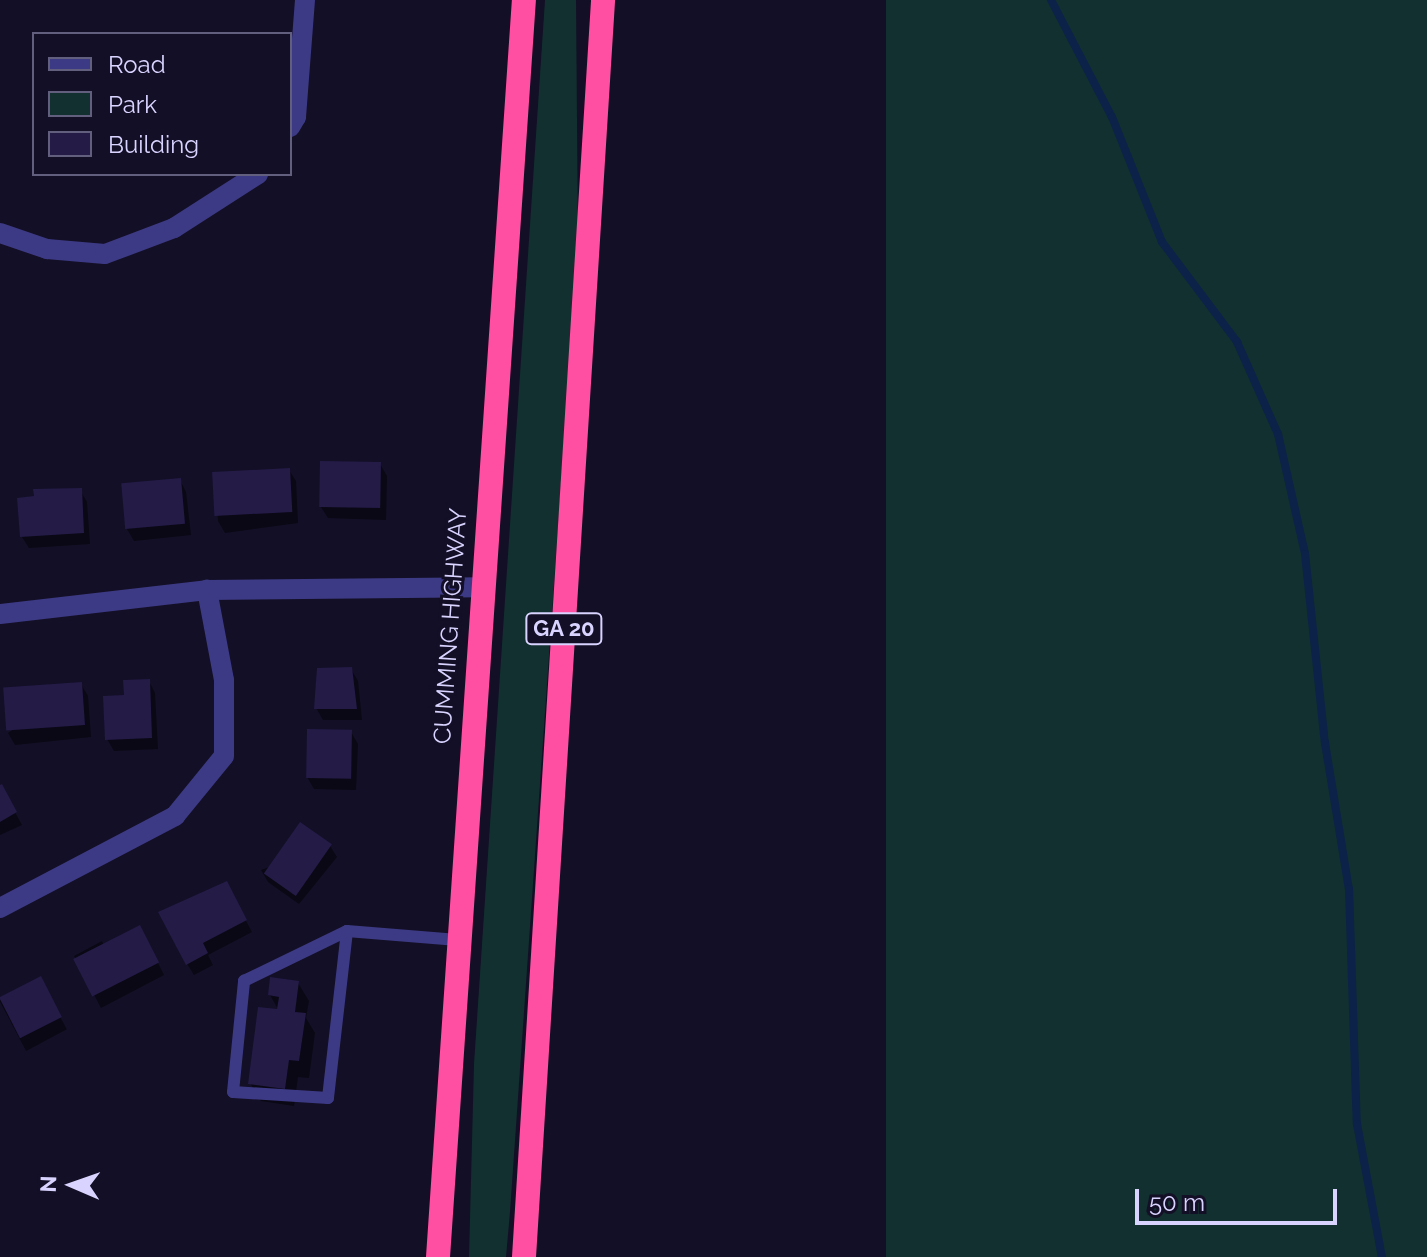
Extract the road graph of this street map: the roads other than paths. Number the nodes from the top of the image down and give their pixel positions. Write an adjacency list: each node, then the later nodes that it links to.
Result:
1 (305, 0): 4 (street)
2 (524, 0): 7 (highway, CUMMING HIGHWAY)
3 (603, 0): 14 (highway, GA 20)
4 (292, 124)
5 (255, 176): 6 (street)
6 (0, 233)
7 (481, 587): 8 (street); 12 (highway, CUMMING HIGHWAY)
8 (207, 590): 9 (street); 10 (street)
9 (0, 614)
10 (0, 908)
11 (347, 931): 11 (lane); 12 (lane)
12 (458, 940): 13 (highway, CUMMING HIGHWAY)
13 (438, 1257)
14 (524, 1257)

